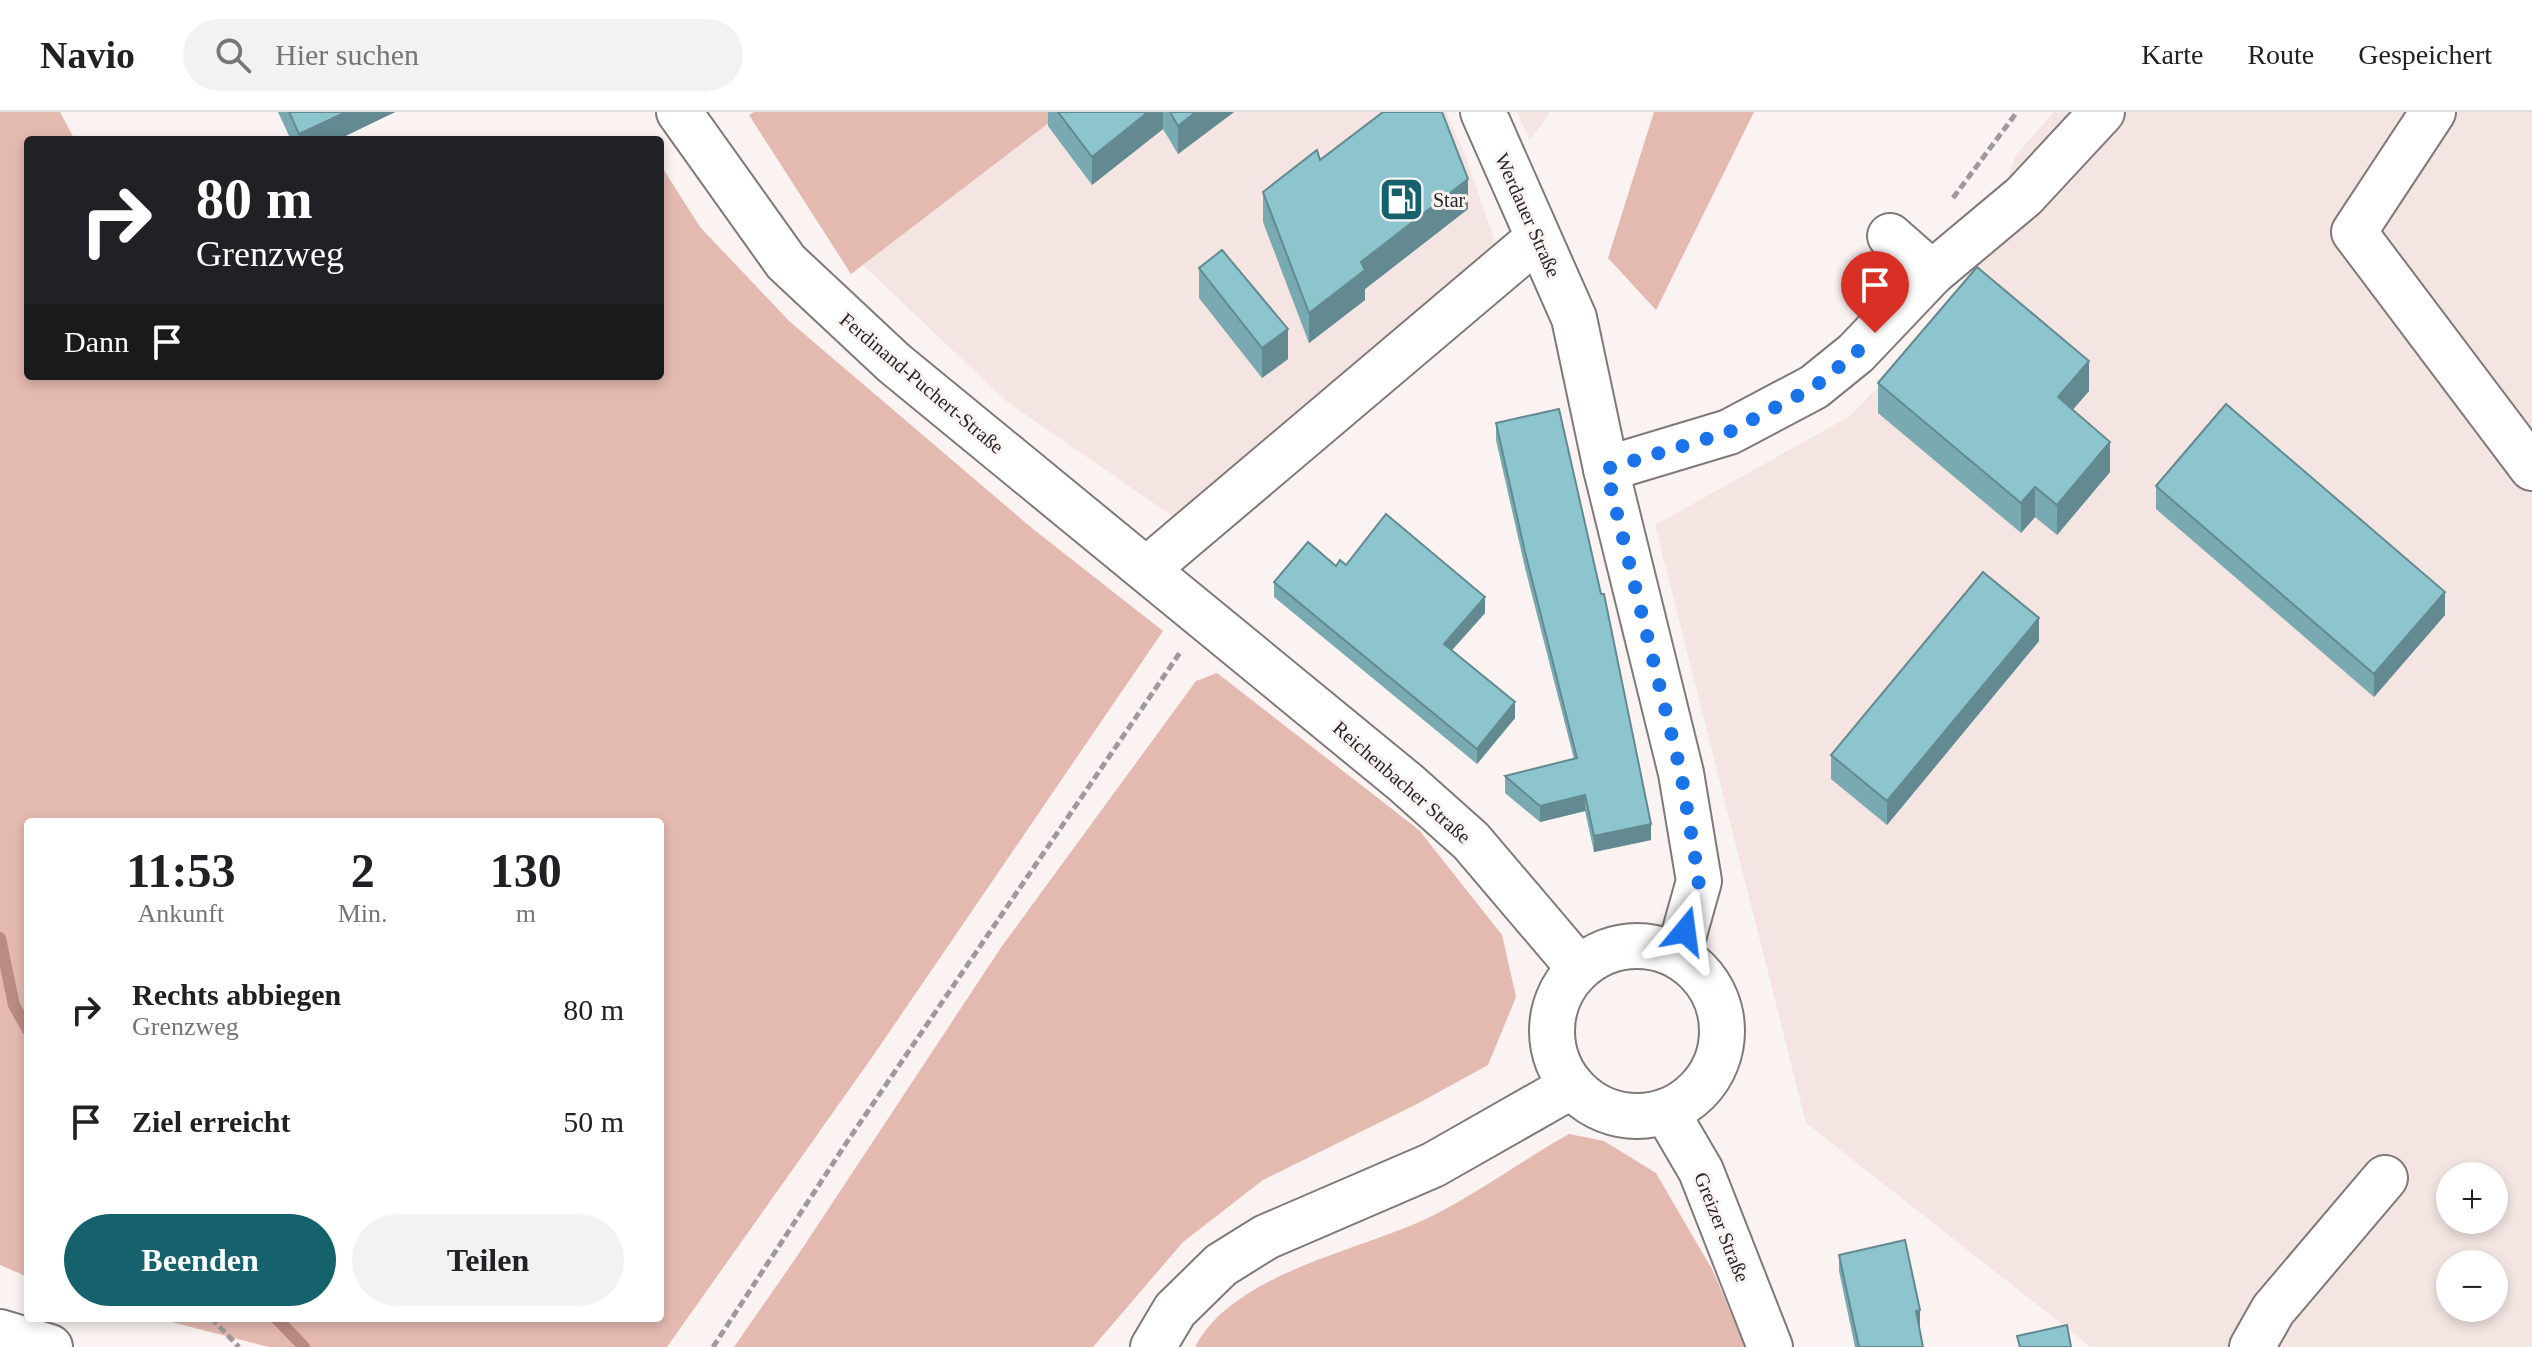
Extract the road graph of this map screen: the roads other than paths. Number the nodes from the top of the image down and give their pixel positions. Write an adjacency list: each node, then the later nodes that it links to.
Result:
1 (679, 112): 10 (main road, Ferdinand-Puchert-Straße)
2 (1483, 112): 6 (main road, Werdauer Straße)
3 (2102, 112): 7 (main road)
4 (2433, 112): 8 (main road)
5 (1890, 236): 7 (main road)
6 (1538, 238): 9 (main road, Werdauer Straße); 10 (main road)
7 (1932, 273): 9 (main road)
8 (2532, 468)
9 (1606, 469): 12 (main road)
10 (1147, 569): 11 (main road, Ferdinand-Puchert-Straße)
11 (1205, 616): 13 (main road, Reichenbacher Straße)
12 (1678, 956): 13 (main road); 15 (main road)
13 (1579, 968): 14 (main road)
14 (1572, 1086): 15 (main road); 19 (main road)
15 (1666, 1111): 20 (main road, Greizer Straße)
16 (2385, 1178): 21 (main road)
17 (0, 1332): 18 (main road)
18 (50, 1347)
19 (1153, 1347)
20 (1770, 1347)
21 (2252, 1347)

